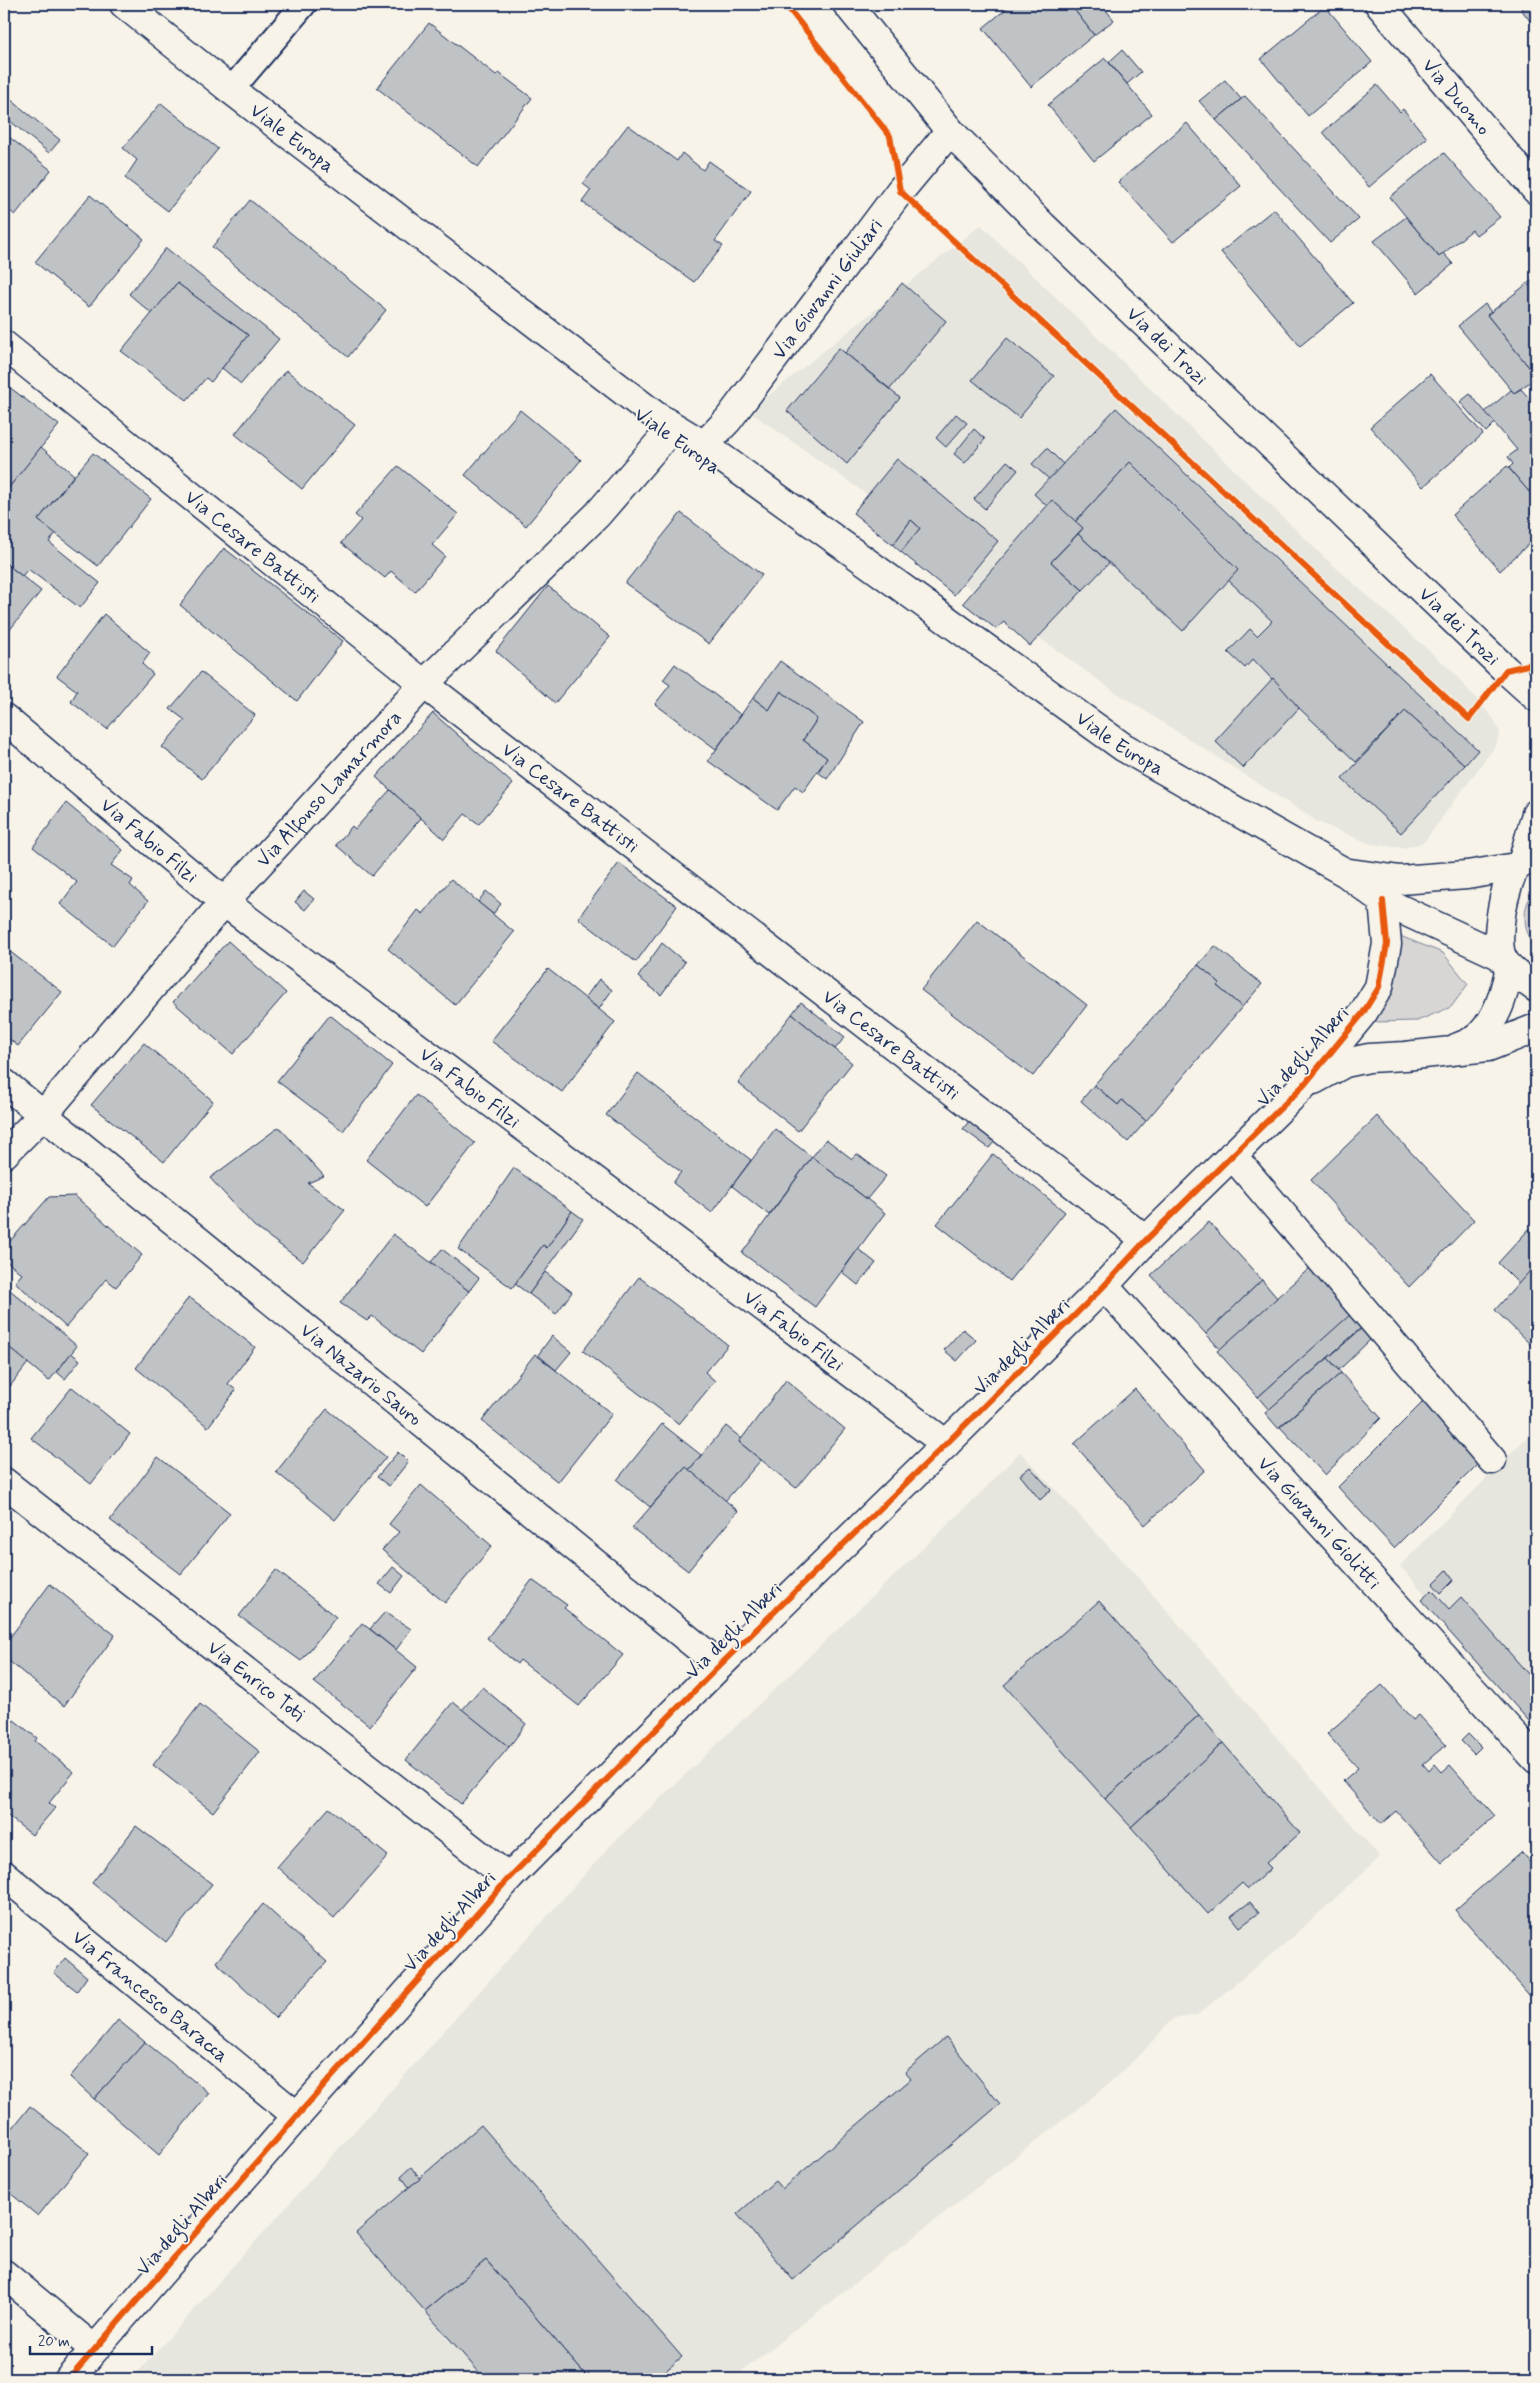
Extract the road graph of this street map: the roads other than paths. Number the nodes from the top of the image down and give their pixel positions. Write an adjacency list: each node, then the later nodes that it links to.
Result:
1 (124, 4): 5 (street, Viale Europa)
2 (304, 4): 5 (lane)
3 (847, 4): 6 (street, Via dei Trozi)
4 (1379, 4): 7 (street, Via Duomo)
5 (231, 90): 8 (street, Viale Europa)
6 (950, 131): 11 (street, Via Giovanni Giuliari); 13 (street, Via dei Trozi)
7 (1536, 190)
8 (464, 268): 10 (street, Viale Europa); 11 (street, Viale Europa)
9 (4, 345): 14 (street, Via Cesare Battisti)
10 (666, 435): 12 (street, Viale Europa); 14 (street, Via Alfonso Lamarmora)
11 (704, 445): 12 (street, Viale Europa)
12 (908, 592): 20 (street, Viale Europa)
13 (1506, 670): 15 (street, Via dei Trozi); 16 (street, Via dei Trozi)
14 (424, 684): 22 (street, Via Alfonso Lamarmora); 32 (street, Via Cesare Battisti)
15 (1536, 697)
16 (1536, 708)
17 (4, 718): 22 (street, Via Fabio Filzi)
18 (1536, 814): 19 (street)
19 (1525, 862): 20 (street, Viale Europa); 23 (street)
20 (1346, 873): 21 (street, Viale Europa)
21 (1384, 901): 23 (street, Viale Europa); 28 (street, Via degli Alberi)
22 (224, 902): 29 (street, Via Alfonso Lamarmora); 34 (street, Via Fabio Filzi)
23 (1506, 962): 24 (street, Viale Europa); 26 (street, Via degli Alberi)
24 (1536, 988)
25 (1536, 1028): 26 (street, Via degli Alberi)
26 (1448, 1052): 28 (street, Via degli Alberi)
27 (4, 1083): 29 (street, Via Nazario Sauro)
28 (1304, 1085): 31 (street, Via degli Alberi)
29 (44, 1114): 30 (street, Via Alfonso Lamarmora); 37 (street, Via Nazario Sauro)
30 (4, 1154)
31 (1232, 1155): 32 (street, Via degli Alberi); 35 (street)
32 (1146, 1240): 33 (street, Via degli Alberi)
33 (1104, 1286): 34 (street, Via degli Alberi); 38 (street, Via Giovanni Giolitti)
34 (946, 1444): 37 (street, Via degli Alberi)
35 (1492, 1460)
36 (4, 1482): 40 (street, Via Enrico Toti)
37 (720, 1665): 40 (street, Via degli Alberi)
38 (1536, 1759)
39 (4, 1875): 41 (street, Via Francesco Baracca)
40 (510, 1878): 41 (street, Via degli Alberi)
41 (297, 2116): 43 (street, Via degli Alberi)
42 (4, 2274): 43 (street)
43 (94, 2349): 44 (street, Via degli Alberi)
44 (69, 2379)

